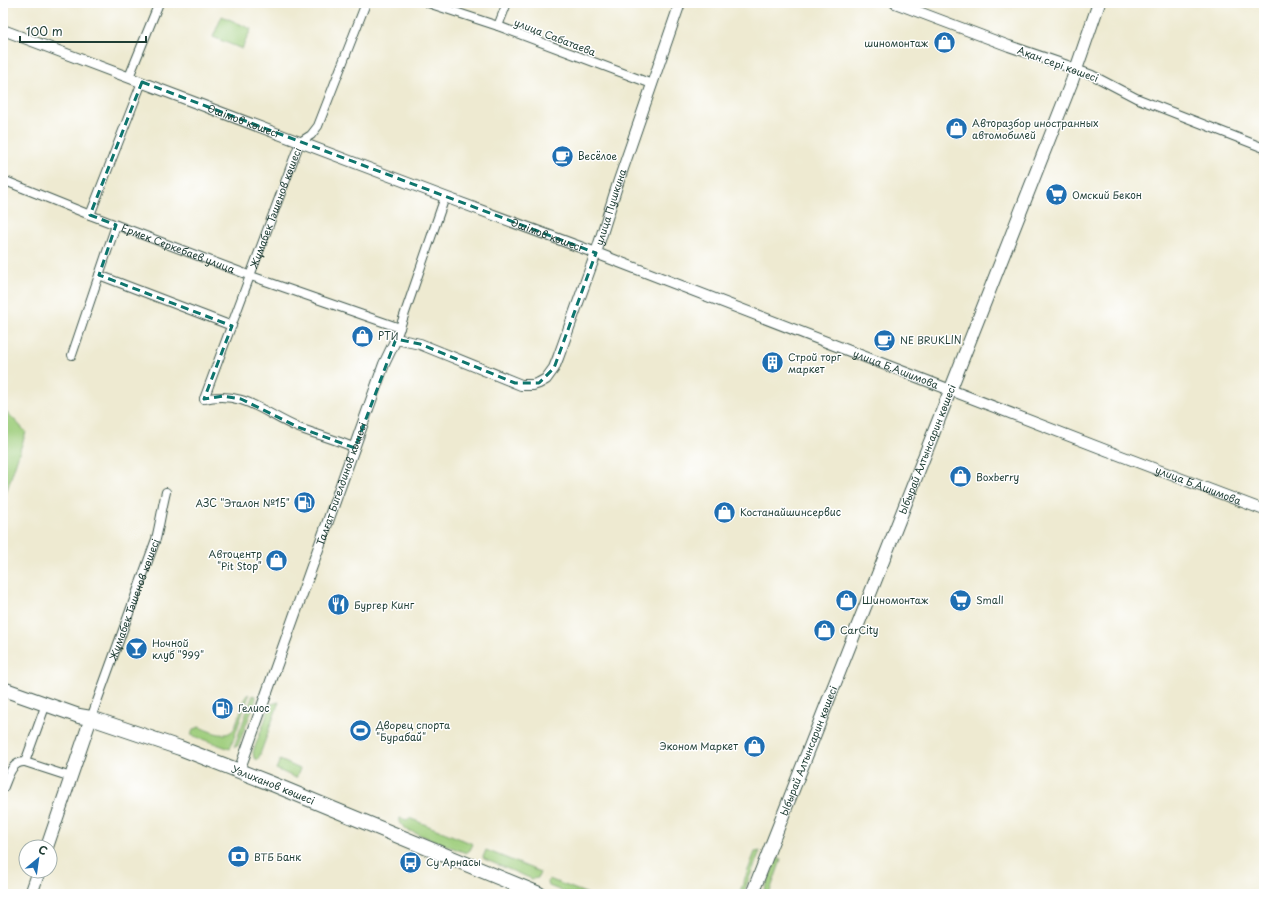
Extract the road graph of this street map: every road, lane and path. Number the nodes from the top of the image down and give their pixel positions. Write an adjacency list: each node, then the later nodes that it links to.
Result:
1 (159, 3): 11 (street)
2 (366, 3): 14 (street, Жұмабек Тәшенов көшесі)
3 (428, 3): 8 (street, улица Сабатаева)
4 (507, 3): 8 (street)
5 (680, 3): 13 (street, улица Пушкина)
6 (895, 3): 10 (street, Ақан сері көшесі)
7 (1099, 3): 10 (main road, Ыбырай Алтынсарин көшесі)
8 (498, 26): 13 (street, улица Сабатаева)
9 (3, 30): 11 (street, Әшімов көшесі)
10 (1076, 69): 15 (street, Ақан сері көшесі); 27 (main road, Ыбырай Алтынсарин көшесі)
11 (129, 77): 12 (street, Әшімов көшесі)
12 (142, 82): 14 (street, Әшімов көшесі); 18 (street)
13 (652, 84): 20 (street, улица Пушкина)
14 (300, 142): 17 (street, Әшімов көшесі); 22 (street, Жұмабек Тәшенов көшесі)
15 (1264, 148)
16 (3, 180): 18 (street, Ермек Серкебаев улица)
17 (445, 197): 20 (street, Әшімов көшесі); 24 (street, Талғат Бигелдинов көшесі)
18 (90, 215): 19 (street, Ермек Серкебаев улица)
19 (116, 225): 21 (street); 22 (street, Ермек Серкебаев улица)
20 (596, 253): 25 (street, улица Пушкина); 27 (street, улица Б.Ашимова)
21 (99, 275): 23 (street); 26 (street)
22 (251, 276): 23 (street, Жұмабек Тәшенов көшесі); 24 (street, Ермек Серкебаев улица)
23 (232, 326): 28 (street, Жұмабек Тәшенов көшесі)
24 (400, 328): 25 (street, Талғат Бигелдинов көшесі)
25 (396, 339): 28 (street, Талғат Бигелдинов көшесі)
26 (72, 355)
27 (950, 389): 30 (street, улица Б.Ашимова); 43 (main road, Ыбырай Алтынсарин көшесі)
28 (355, 448): 36 (street, Талғат Бигелдинов көшесі)
29 (166, 492): 34 (street, Жұмабек Тәшенов көшесі)
30 (1264, 510)
31 (3, 685): 34 (highway)
32 (3, 689): 33 (highway, Уәлиханов көшесі)
33 (46, 704): 34 (highway, Уәлиханов көшесі); 35 (street)
34 (91, 718): 36 (highway, Уәлиханов көшесі); 37 (main road)
35 (25, 762): 37 (street); 38 (street)
36 (238, 771): 42 (highway, Уәлиханов көшесі)
37 (71, 777): 39 (main road)
38 (3, 789)
39 (50, 839)
40 (36, 879): 41 (main road)
41 (31, 894)
42 (539, 894)
43 (752, 894)

